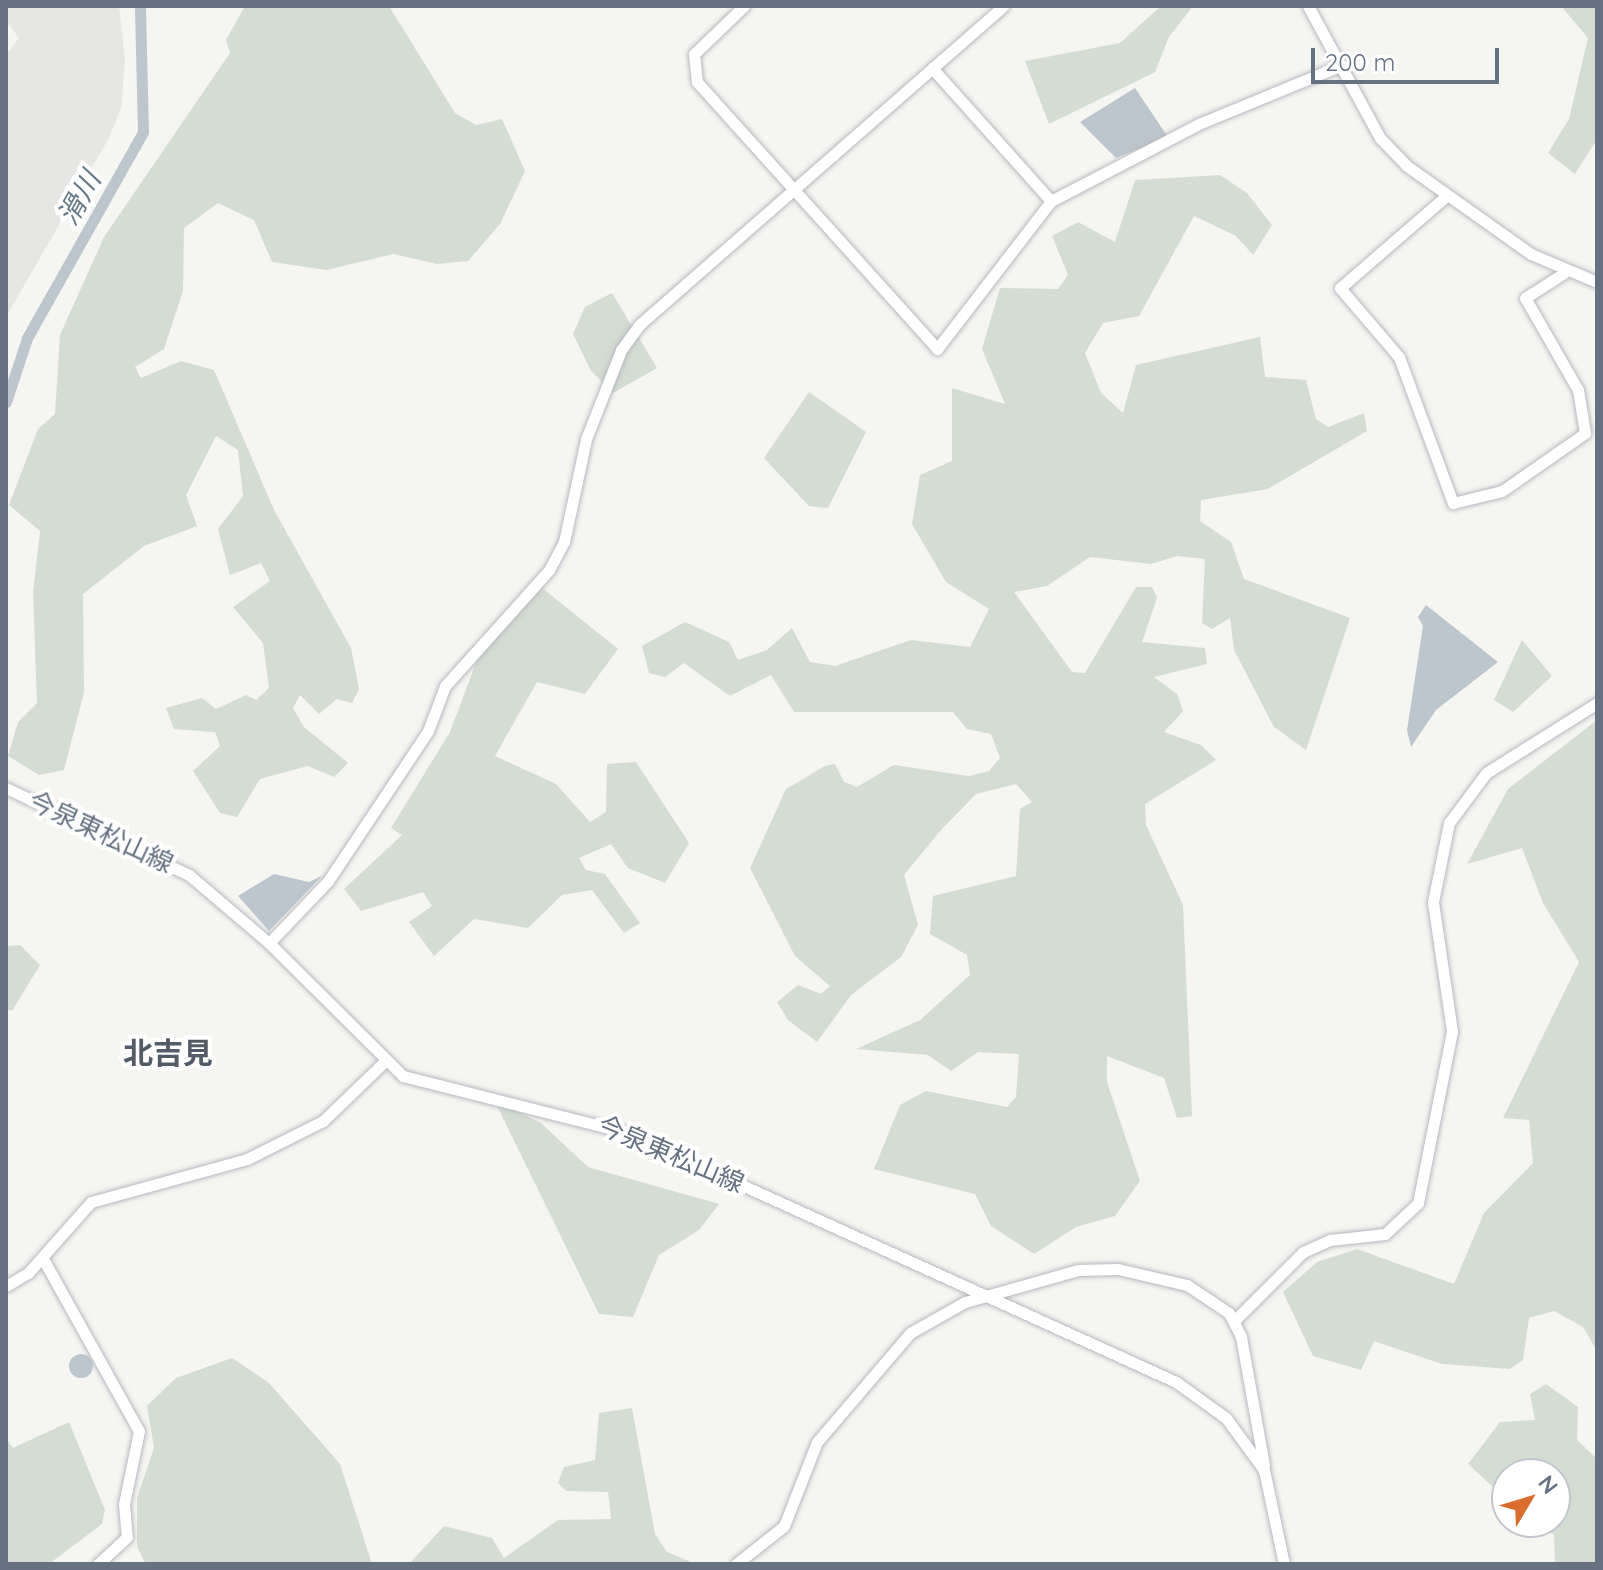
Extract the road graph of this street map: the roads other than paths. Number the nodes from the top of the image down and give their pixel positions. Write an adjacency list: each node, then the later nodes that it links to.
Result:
1 (744, 6): 6 (street)
2 (1003, 6): 5 (street)
3 (1308, 6): 4 (street)
4 (1342, 65): 7 (street); 8 (street)
5 (932, 68): 6 (street); 8 (street)
6 (793, 192): 8 (street); 13 (street)
7 (1445, 197): 9 (street); 9 (street)
8 (1051, 201)
9 (1564, 273): 10 (street)
10 (1597, 282)
11 (1597, 703): 18 (street)
12 (6, 788): 13 (street, 今泉東松山線)
13 (269, 943): 14 (street, 今泉東松山線)
14 (384, 1062): 15 (street); 17 (street, 今泉東松山線)
15 (42, 1257): 16 (street); 20 (street)
16 (6, 1286)
17 (987, 1295): 18 (street); 19 (street, 今泉東松山線); 21 (street)
18 (1235, 1320): 19 (street)
19 (1264, 1470): 22 (street, 今泉東松山線)
20 (98, 1564)
21 (736, 1564)
22 (1284, 1564)

